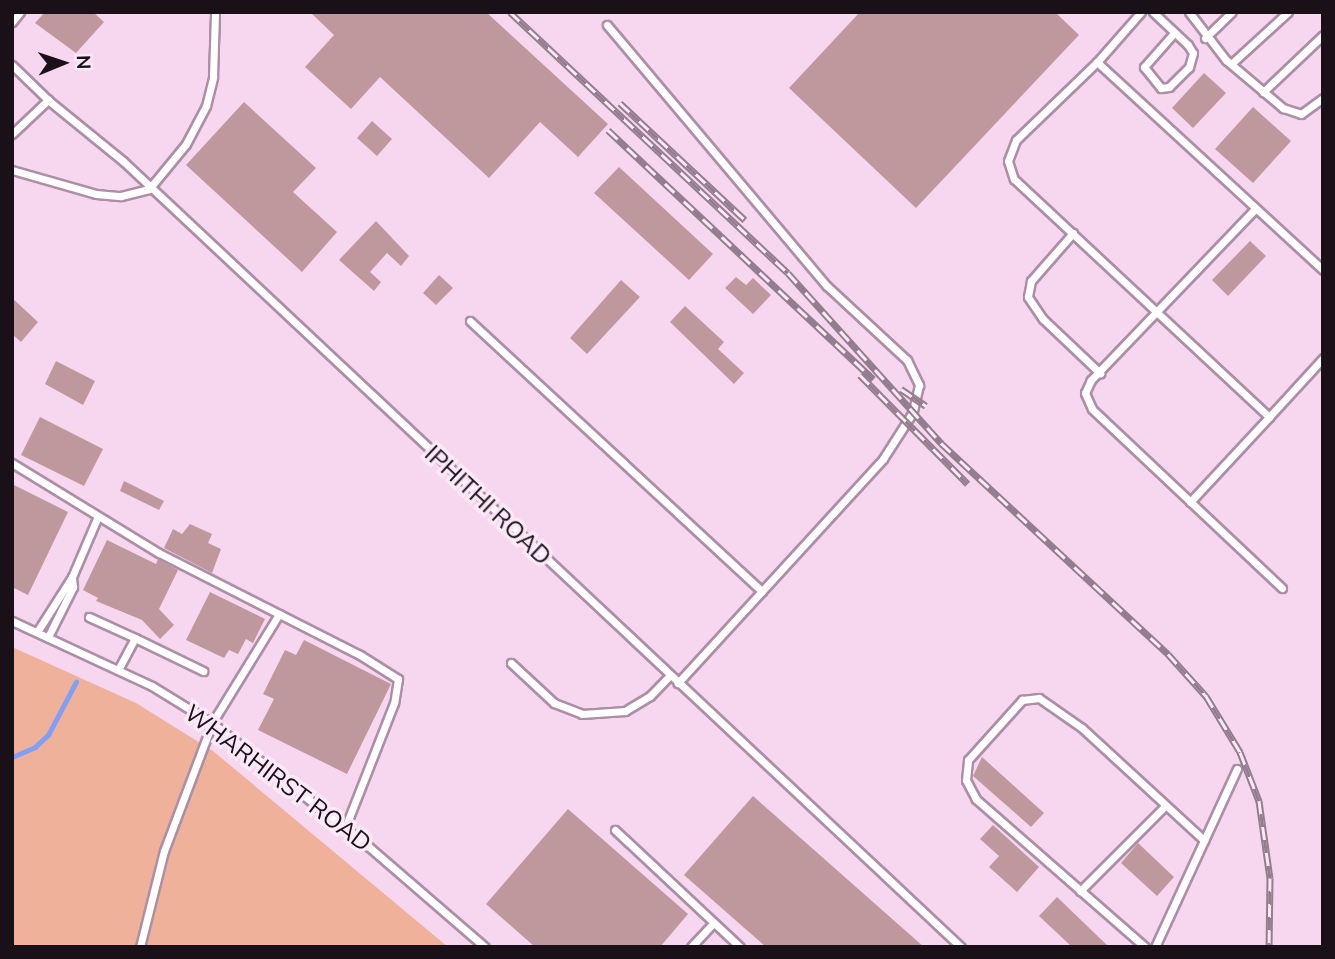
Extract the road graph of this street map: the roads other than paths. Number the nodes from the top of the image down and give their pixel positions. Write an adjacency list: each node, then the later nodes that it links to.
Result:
1 (20, 12): 8 (lane)
2 (215, 12): 21 (lane)
3 (1141, 12): 13 (lane)
4 (1153, 12): 10 (lane)
5 (1189, 12): 12 (lane)
6 (1232, 12): 12 (lane)
7 (1288, 12): 14 (lane)
8 (12, 22)
9 (607, 25): 35 (lane)
10 (1174, 33): 10 (lane)
11 (1323, 35): 16 (lane)
12 (1205, 38): 14 (lane)
13 (1097, 62): 22 (lane); 23 (lane)
14 (1231, 64): 16 (lane)
15 (12, 65): 18 (lane, IPHITHI ROAD)
16 (1263, 92): 17 (lane)
17 (1323, 98)
18 (48, 100): 19 (lane); 21 (lane, IPHITHI ROAD)
19 (12, 134)
20 (12, 170): 21 (lane)
21 (149, 189): 45 (lane, IPHITHI ROAD)
22 (1254, 209): 24 (lane); 25 (lane)
23 (1073, 233): 25 (lane); 28 (lane)
24 (1323, 270)
25 (1157, 312): 28 (lane); 29 (lane)
26 (470, 321): 35 (lane)
27 (1323, 358): 29 (lane)
28 (1100, 373): 31 (lane)
29 (1269, 417): 31 (lane)
30 (12, 463): 32 (lane)
31 (1190, 502): 34 (lane)
32 (99, 516): 33 (lane); 36 (lane)
33 (72, 577): 39 (lane); 40 (lane)
34 (1282, 588)
35 (762, 591): 46 (lane)
36 (279, 614): 47 (lane); 50 (lane)
37 (89, 617): 41 (lane)
38 (12, 621): 39 (lane, WHARHIRST ROAD)
39 (37, 632): 40 (lane, WHARHIRST ROAD)
40 (48, 637): 43 (lane, WHARHIRST ROAD)
41 (135, 638): 43 (lane); 44 (lane)
42 (511, 663): 45 (lane)
43 (117, 670): 47 (lane, WHARHIRST ROAD)
44 (203, 671)
45 (670, 675): 46 (lane, IPHITHI ROAD)
46 (678, 683): 59 (lane, IPHITHI ROAD)
47 (212, 723): 50 (lane, WHARHIRST ROAD); 55 (lane)
48 (1237, 769): 52 (lane)
49 (1165, 806): 52 (lane); 53 (lane); 53 (lane)
50 (345, 828): 56 (lane, WHARHIRST ROAD)
51 (615, 830): 54 (lane)
52 (1205, 840): 61 (lane)
53 (1080, 891): 60 (lane)
54 (713, 923): 57 (lane); 58 (lane)
55 (140, 947)
56 (485, 947)
57 (691, 947)
58 (740, 947)
59 (961, 947)
60 (1145, 947)
61 (1154, 947)

